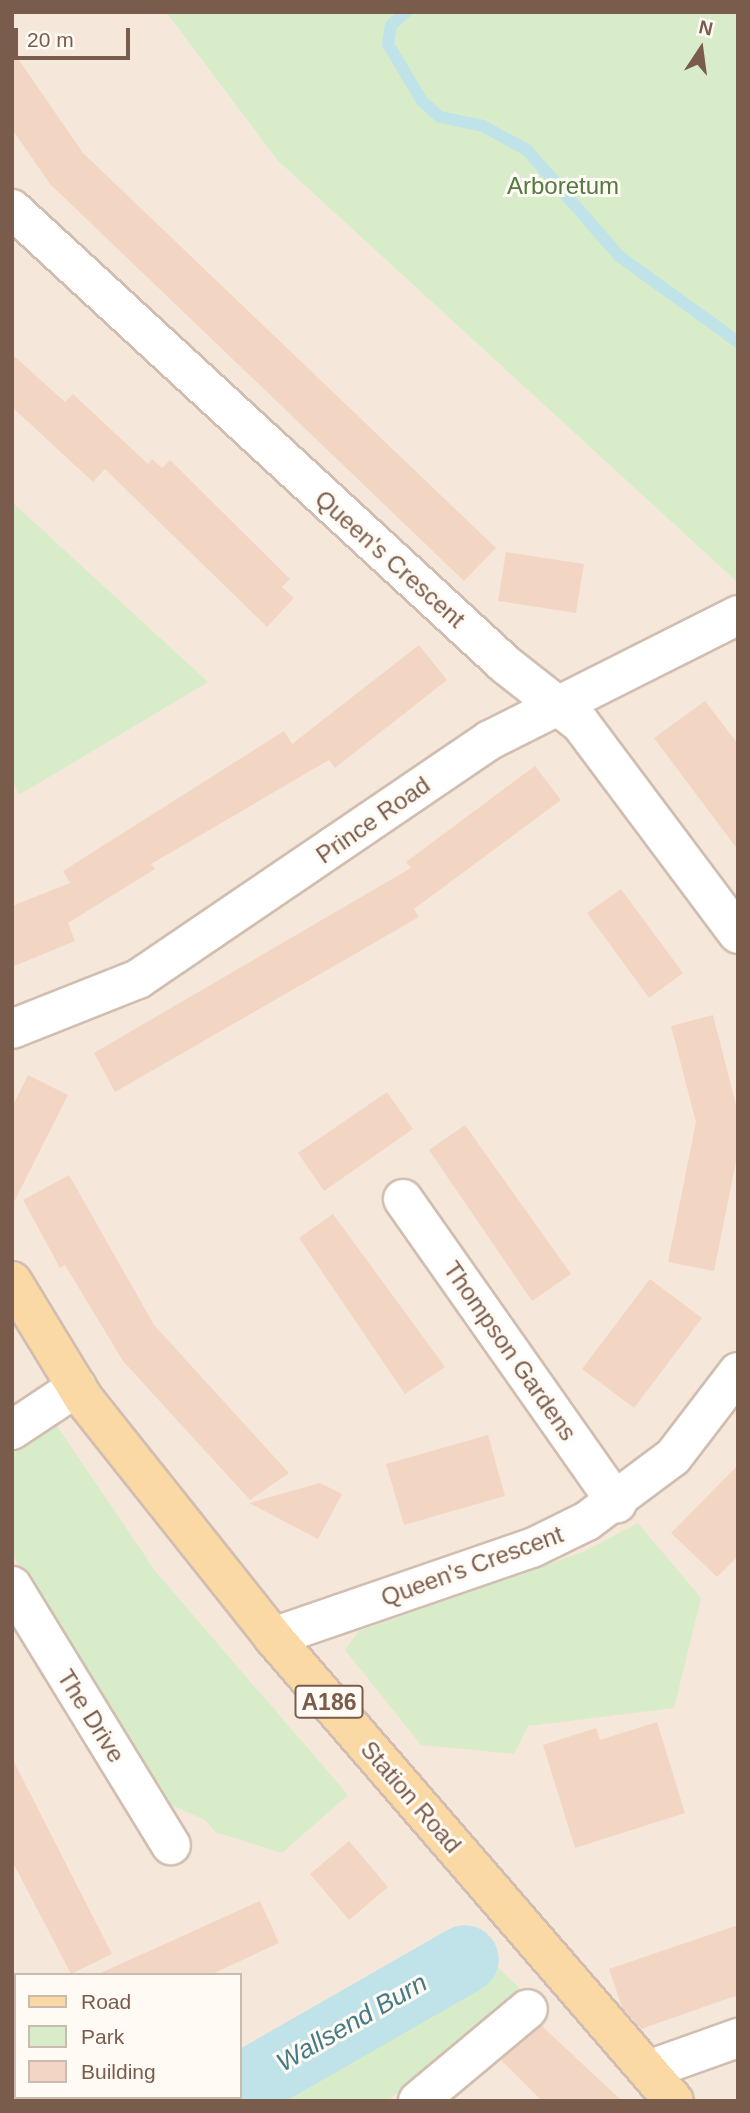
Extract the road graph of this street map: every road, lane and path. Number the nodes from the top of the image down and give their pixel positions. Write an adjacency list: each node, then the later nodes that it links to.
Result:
1 (12, 209): 3 (street, Queen's Crescent)
2 (738, 615): 3 (street, Prince Road)
3 (559, 705): 4 (street, Queen's Crescent); 5 (street, Prince Road)
4 (738, 934)
5 (12, 1029)
6 (403, 1199): 11 (street, Thompson Gardens)
7 (12, 1281): 9 (main road, Station Road / A186)
8 (738, 1372): 11 (street, Queen's Crescent)
9 (76, 1387): 10 (street); 13 (main road, Station Road / A186)
10 (12, 1430)
11 (617, 1503): 13 (street, Queen's Crescent)
12 (12, 1586): 14 (street, The Drive)
13 (273, 1637): 17 (main road, Station Road / A186)
14 (171, 1845)
15 (528, 2008): 18 (street)
16 (738, 2038): 17 (street)
17 (648, 2070): 19 (main road, Station Road / A186)
18 (441, 2094)
19 (674, 2101)

